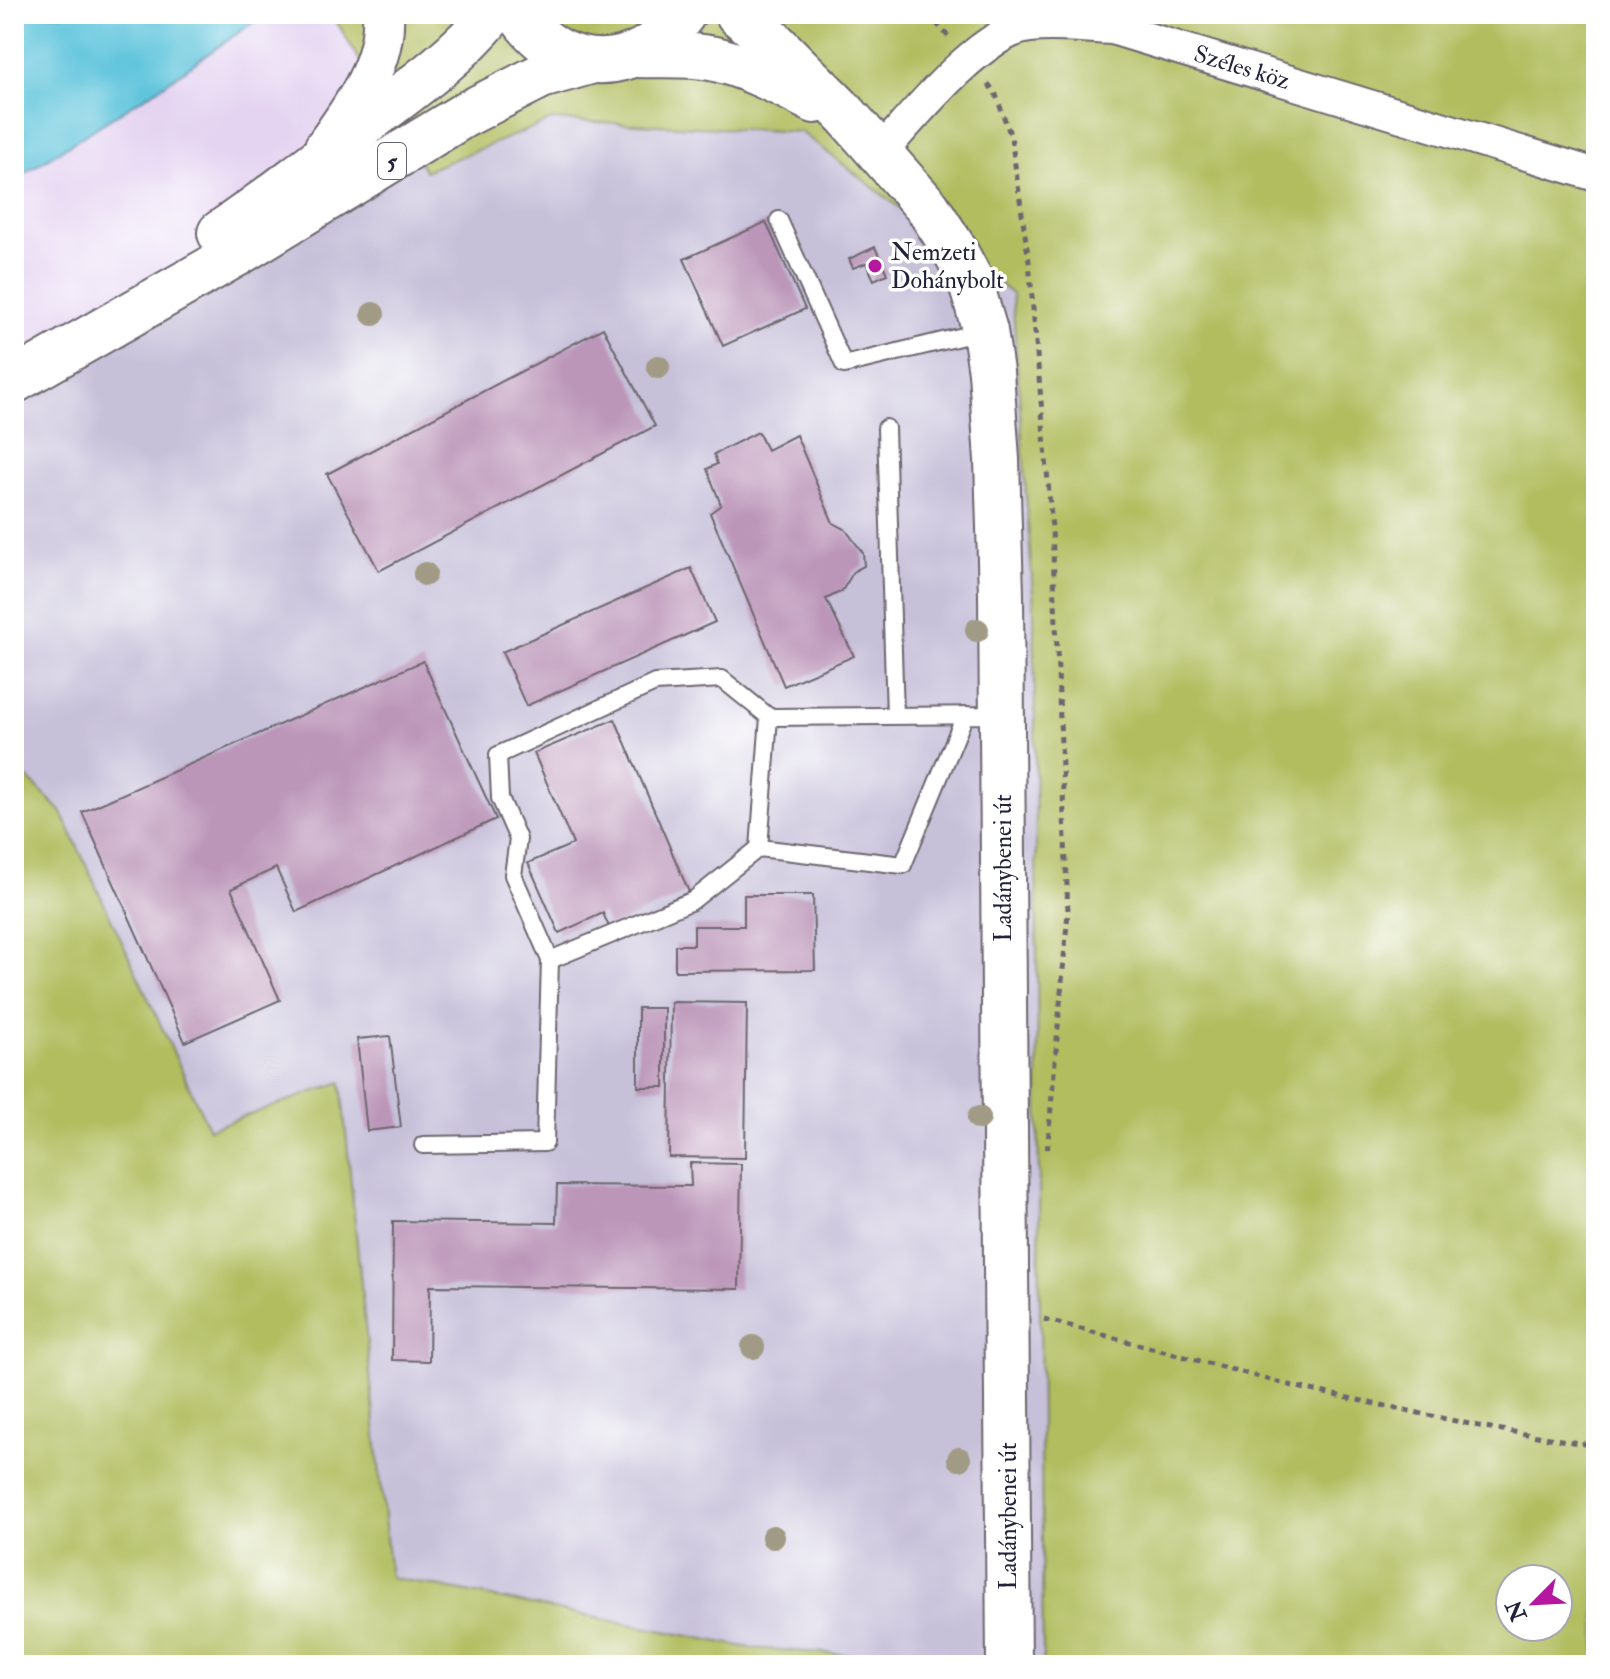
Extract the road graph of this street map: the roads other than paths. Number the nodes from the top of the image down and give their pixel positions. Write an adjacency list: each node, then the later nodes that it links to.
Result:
1 (383, 14): 11 (street)
2 (492, 14): 11 (main road, 5)
3 (519, 14): 8 (main road, 5)
4 (683, 14): 7 (main road, 5)
5 (738, 14): 9 (main road, Ladánybenei út)
6 (1026, 20): 10 (street, Széles köz); 12 (street, Széles köz)
7 (637, 55): 8 (main road, 5); 9 (main road)
8 (593, 61): 15 (main road, 5)
9 (846, 115): 10 (main road, Ladánybenei út)
10 (880, 153): 14 (main road, Ladánybenei út)
11 (312, 165): 15 (main road, 5)
12 (1596, 175)
13 (779, 220): 14 (lane)
14 (985, 331): 18 (main road, Ladánybenei út)
15 (14, 381)
16 (886, 428): 17 (lane)
17 (895, 715): 18 (lane); 19 (lane)
18 (984, 715): 20 (lane); 23 (main road, Ladánybenei út)
19 (769, 717): 20 (lane); 21 (lane)
20 (759, 848): 21 (lane)
21 (550, 960): 22 (lane)
22 (423, 1145)
23 (1009, 1665)

